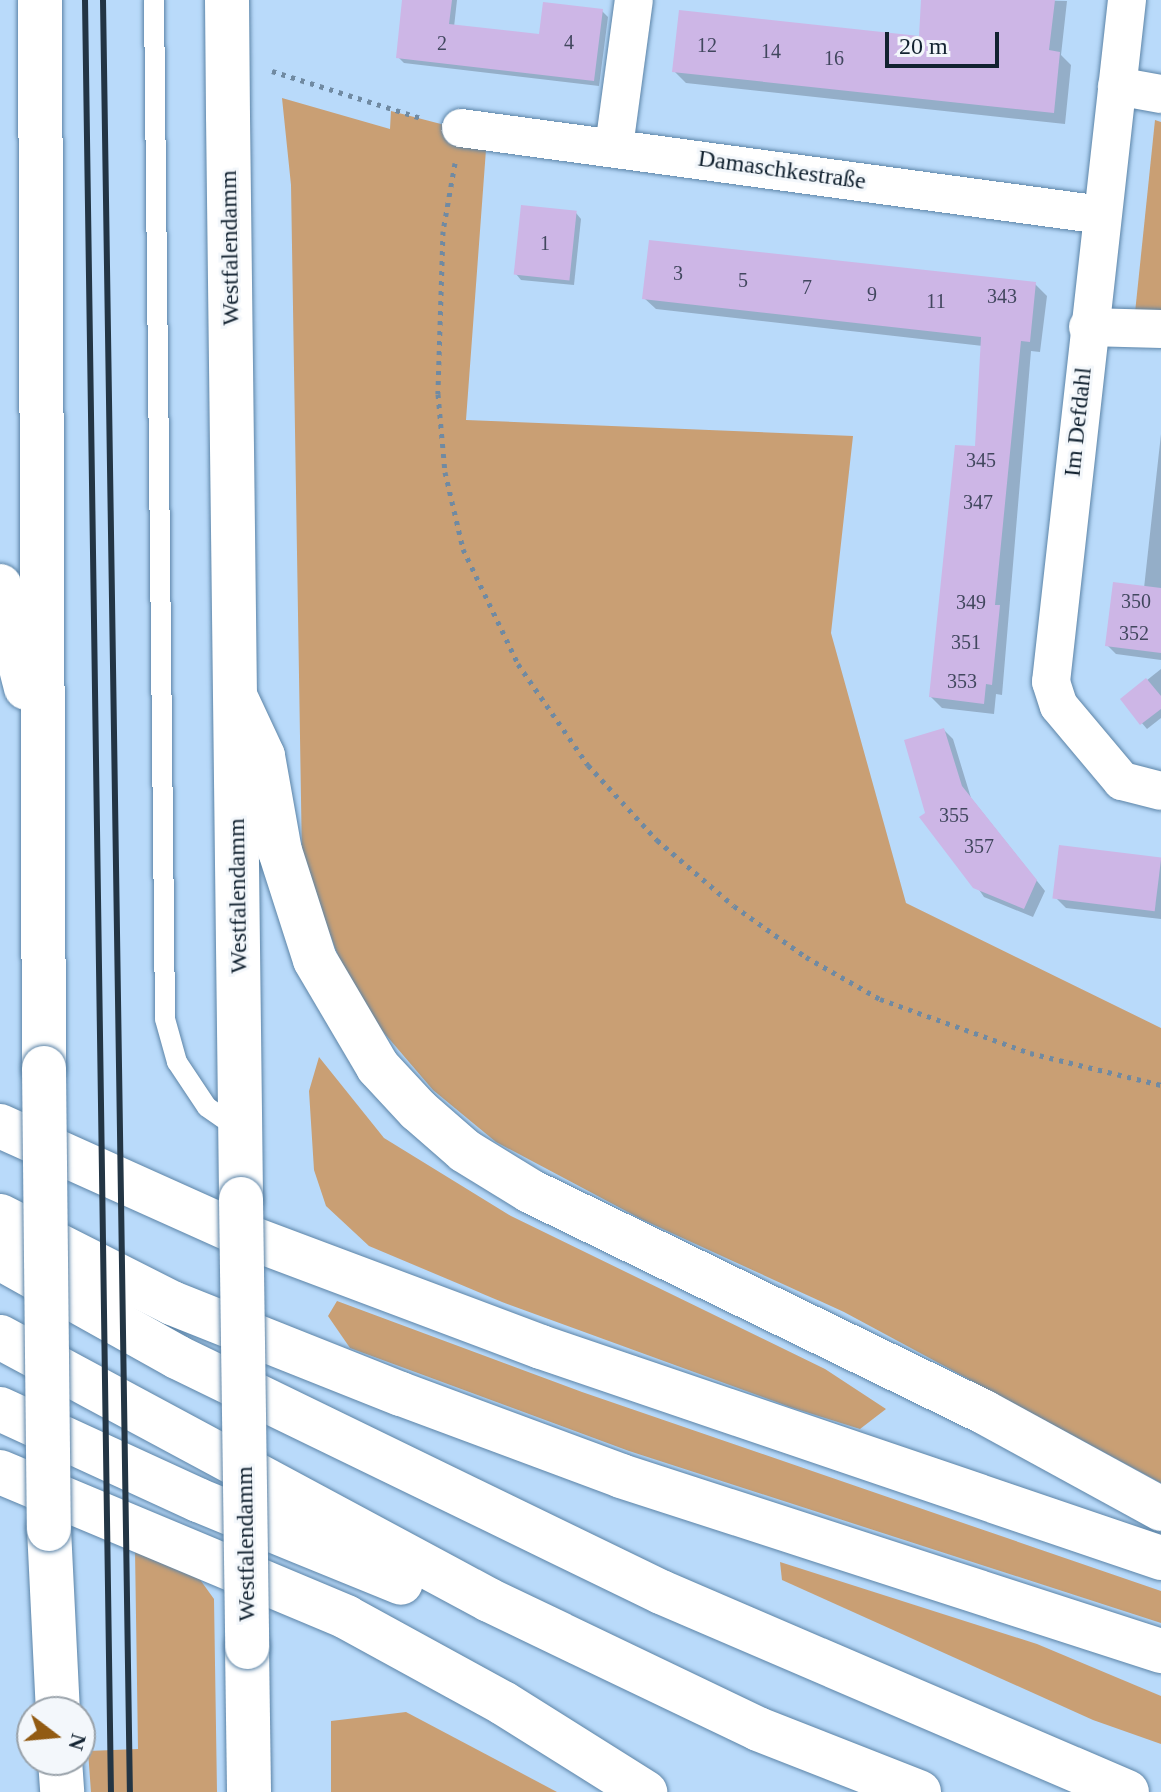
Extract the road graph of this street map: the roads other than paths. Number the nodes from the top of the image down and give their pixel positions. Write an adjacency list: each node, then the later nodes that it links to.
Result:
1 (40, 0): 15 (main road)
2 (154, 0): 18 (lane)
3 (227, 0): 14 (main road, Westfalendamm)
4 (634, 0): 9 (street)
5 (1127, 0): 6 (street, Im Defdahl)
6 (1117, 86): 7 (street); 10 (street, Im Defdahl)
7 (1161, 94)
8 (461, 128): 9 (street, Damaschkestraße)
9 (614, 147): 10 (street, Damaschkestraße)
10 (1102, 215): 11 (street, Im Defdahl)
11 (1088, 327): 12 (street); 16 (street, Im Defdahl)
12 (1161, 329)
13 (0, 586): 15 (main road)
14 (236, 698): 18 (main road, Westfalendamm); 24 (main road)
15 (42, 752): 28 (main road, bridge)
16 (1161, 791)
17 (0, 1126): 25 (main road)
18 (240, 1147): 29 (main road, Westfalendamm, bridge)
19 (0, 1216): 27 (main road)
20 (0, 1258): 32 (main road)
21 (0, 1337): 26 (main road)
22 (0, 1409): 26 (main road)
23 (0, 1472): 30 (main road)
24 (1161, 1509)
25 (1161, 1558)
26 (489, 1600): 31 (main road)
27 (1161, 1651)
28 (57, 1696)
29 (249, 1792)
30 (645, 1792)
31 (919, 1792)
32 (1127, 1792)

